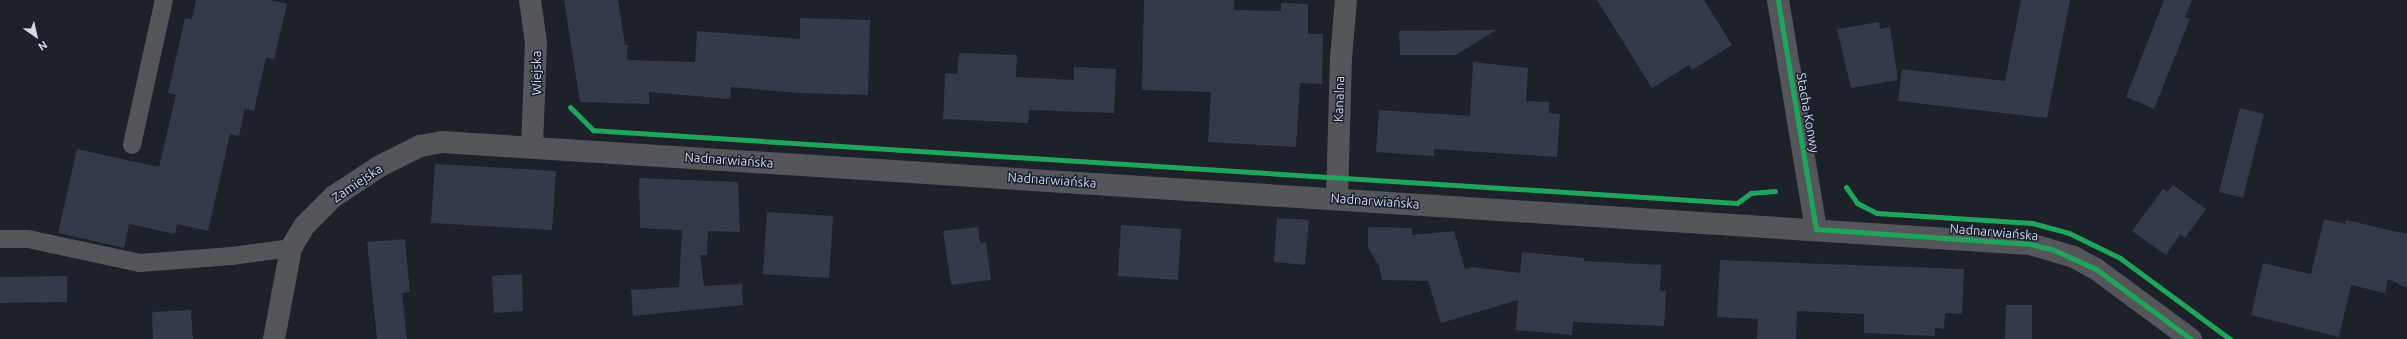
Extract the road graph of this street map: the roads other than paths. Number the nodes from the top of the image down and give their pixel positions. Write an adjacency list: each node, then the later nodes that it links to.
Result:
1 (164, 0): 5 (lane)
2 (530, 0): 6 (street, Wiejska)
3 (1346, 0): 7 (street, Kanalna)
4 (1778, 0): 8 (street, Stacha Konwy)
5 (132, 145)
6 (532, 147): 7 (street, Nadnarwiańska); 10 (street, Zamiejska)
7 (1336, 198): 8 (street, Nadnarwiańska)
8 (1816, 229): 12 (street, Nadnarwiańska)
9 (0, 239): 10 (lane)
10 (291, 248): 11 (street, Zamiejska)
11 (274, 339)
12 (2191, 339)

